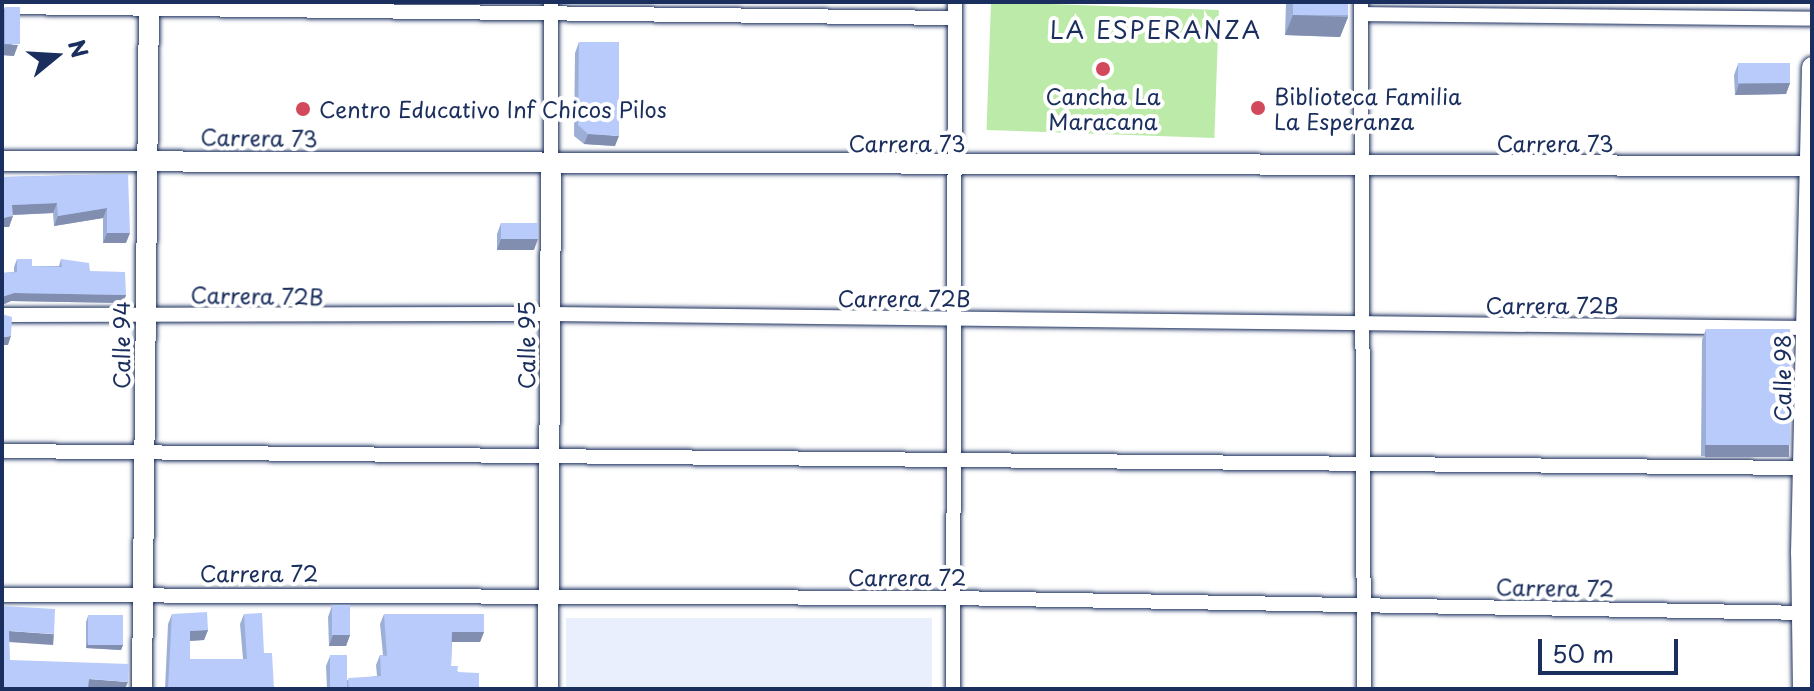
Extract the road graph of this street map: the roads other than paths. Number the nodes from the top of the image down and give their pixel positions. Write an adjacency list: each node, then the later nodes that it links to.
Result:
1 (955, 2): 6 (street)
2 (149, 5): 3 (street); 4 (street); 9 (street, Calle 94)
3 (2, 7)
4 (551, 7): 6 (street); 11 (street, Calle 95)
5 (1361, 8): 7 (street); 14 (street)
6 (955, 18): 13 (street)
7 (1812, 19)
8 (1812, 67): 12 (street, Calle 98)
9 (148, 159): 10 (street, Carrera 73); 11 (street, Carrera 73); 17 (street, Calle 94)
10 (2, 161)
11 (551, 165): 13 (street, Carrera 73); 15 (street, Calle 95)
12 (1810, 166): 14 (street, Carrera 73); 20 (street, Calle 98)
13 (956, 167): 14 (street, Carrera 73); 18 (street)
14 (1364, 168): 19 (street)
15 (551, 314): 17 (street, Carrera 72B); 18 (street, Carrera 72B); 24 (street, Calle 95)
16 (2, 315): 17 (street, Carrera 72B)
17 (144, 315): 23 (street, Calle 94)
18 (956, 320): 19 (street, Carrera 72B); 25 (street)
19 (1364, 326): 20 (street, Carrera 72B); 26 (street)
20 (1806, 328): 21 (street, Calle 98)
21 (1809, 389): 27 (street, Calle 98)
22 (2, 451): 23 (street)
23 (145, 452): 24 (street); 29 (street, Calle 94)
24 (550, 454): 25 (street); 31 (street, Calle 95)
25 (952, 457): 26 (street); 32 (street)
26 (1363, 463): 27 (street); 33 (street)
27 (1804, 468): 28 (street, Calle 98)
28 (1808, 500): 34 (street, Calle 98)
29 (143, 594): 30 (street, Carrera 72); 31 (street, Carrera 72); 35 (street, Calle 94)
30 (2, 595)
31 (549, 597): 32 (street, Carrera 72); 36 (street, Calle 95)
32 (950, 598): 33 (street, Carrera 72); 37 (street)
33 (1364, 606): 34 (street, Carrera 72); 38 (street)
34 (1808, 613): 39 (street, Calle 98)
35 (142, 689)
36 (548, 689)
37 (953, 689)
38 (1364, 689)
39 (1803, 689)

